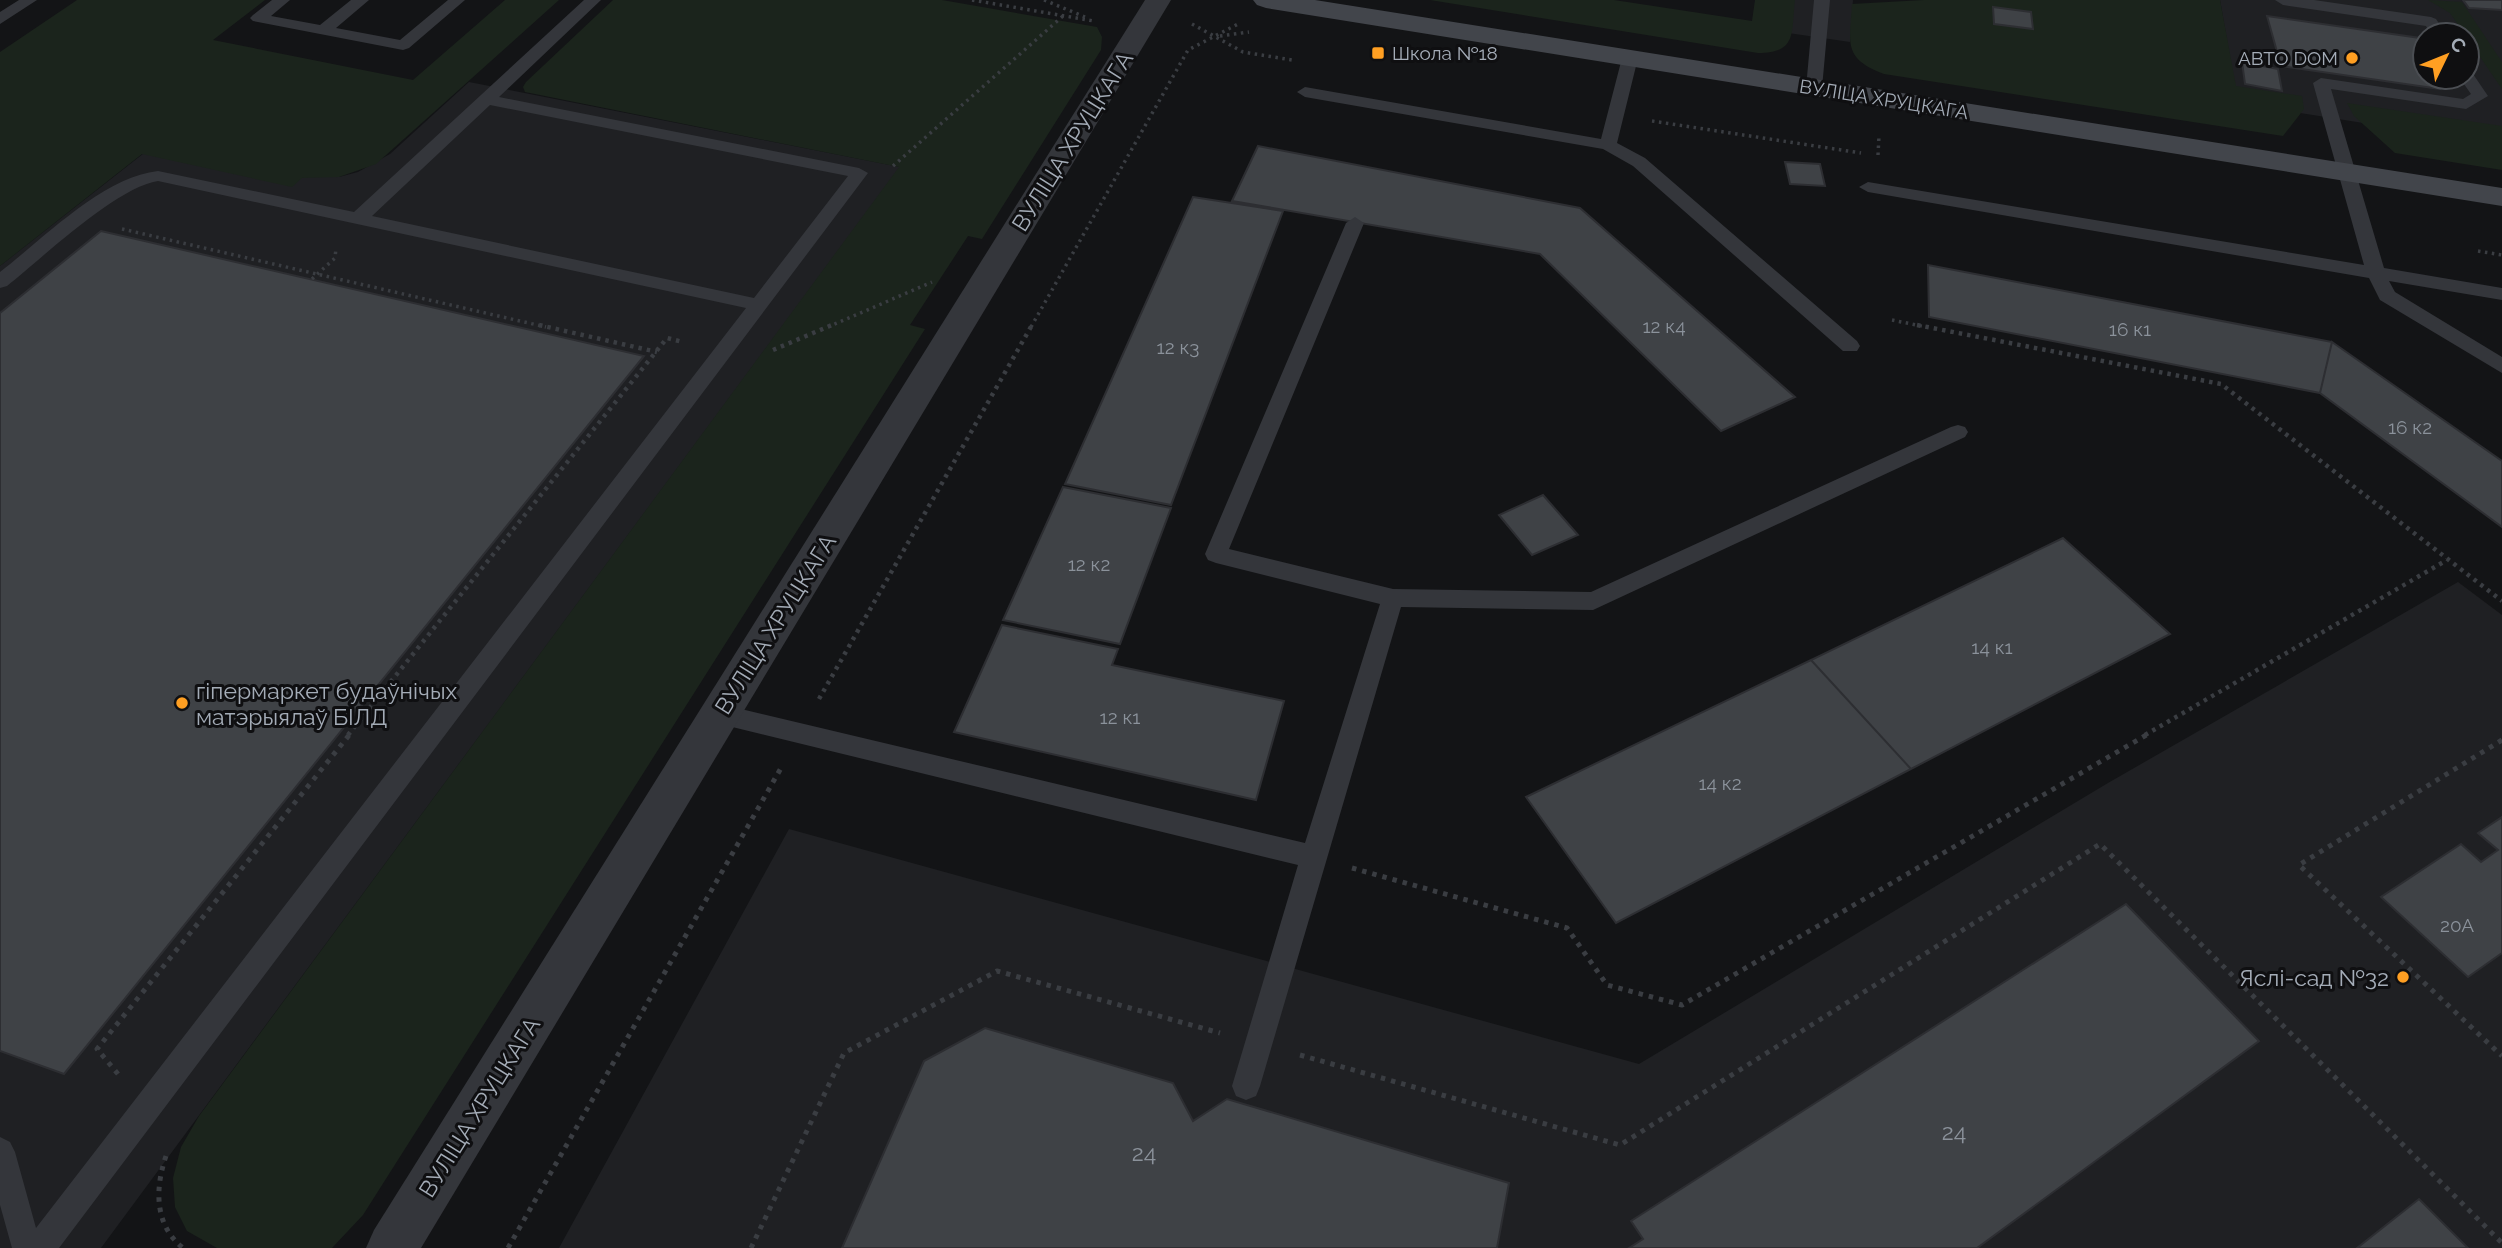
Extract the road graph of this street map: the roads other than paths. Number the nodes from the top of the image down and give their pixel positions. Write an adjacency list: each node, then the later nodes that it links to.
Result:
1 (29, 0): 10 (lane)
2 (282, 0): 12 (lane)
3 (361, 0): 12 (lane)
4 (457, 0): 12 (lane)
5 (593, 0): 17 (lane)
6 (1158, 0): 32 (street, ВУЛІЦА ХРУЦКАГА)
7 (1266, 0): 13 (main road, ВУЛІЦА ХРУЦКАГА)
8 (1822, 0): 14 (lane)
9 (2283, 0): 11 (lane)
10 (0, 19)
11 (2424, 21)
12 (323, 30)
13 (1630, 58): 14 (main road, ВУЛІЦА ХРУЦКАГА); 18 (lane)
14 (1814, 88): 19 (main road, ВУЛІЦА ХРУЦКАГА)
15 (2477, 91): 19 (lane)
16 (1305, 92): 18 (lane)
17 (486, 99): 22 (lane); 27 (lane)
18 (1608, 145): 28 (lane)
19 (2346, 172): 21 (main road, ВУЛІЦА ХРУЦКАГА); 24 (lane)
20 (1868, 187): 24 (lane)
21 (2502, 197)
22 (359, 218): 25 (lane); 27 (lane)
23 (1355, 223): 31 (lane)
24 (2376, 273): 26 (lane); 29 (lane)
25 (0, 282)
26 (2502, 294)
27 (759, 305): 37 (lane)
28 (1850, 346)
29 (2502, 366)
30 (1958, 432): 31 (lane)
31 (1393, 598): 33 (lane)
32 (720, 714): 33 (lane); 38 (street, ВУЛІЦА ХРУЦКАГА)
33 (1313, 857): 34 (lane)
34 (1246, 1086)
35 (0, 1152): 36 (lane)
36 (27, 1248)
37 (40, 1248)
38 (392, 1248)

